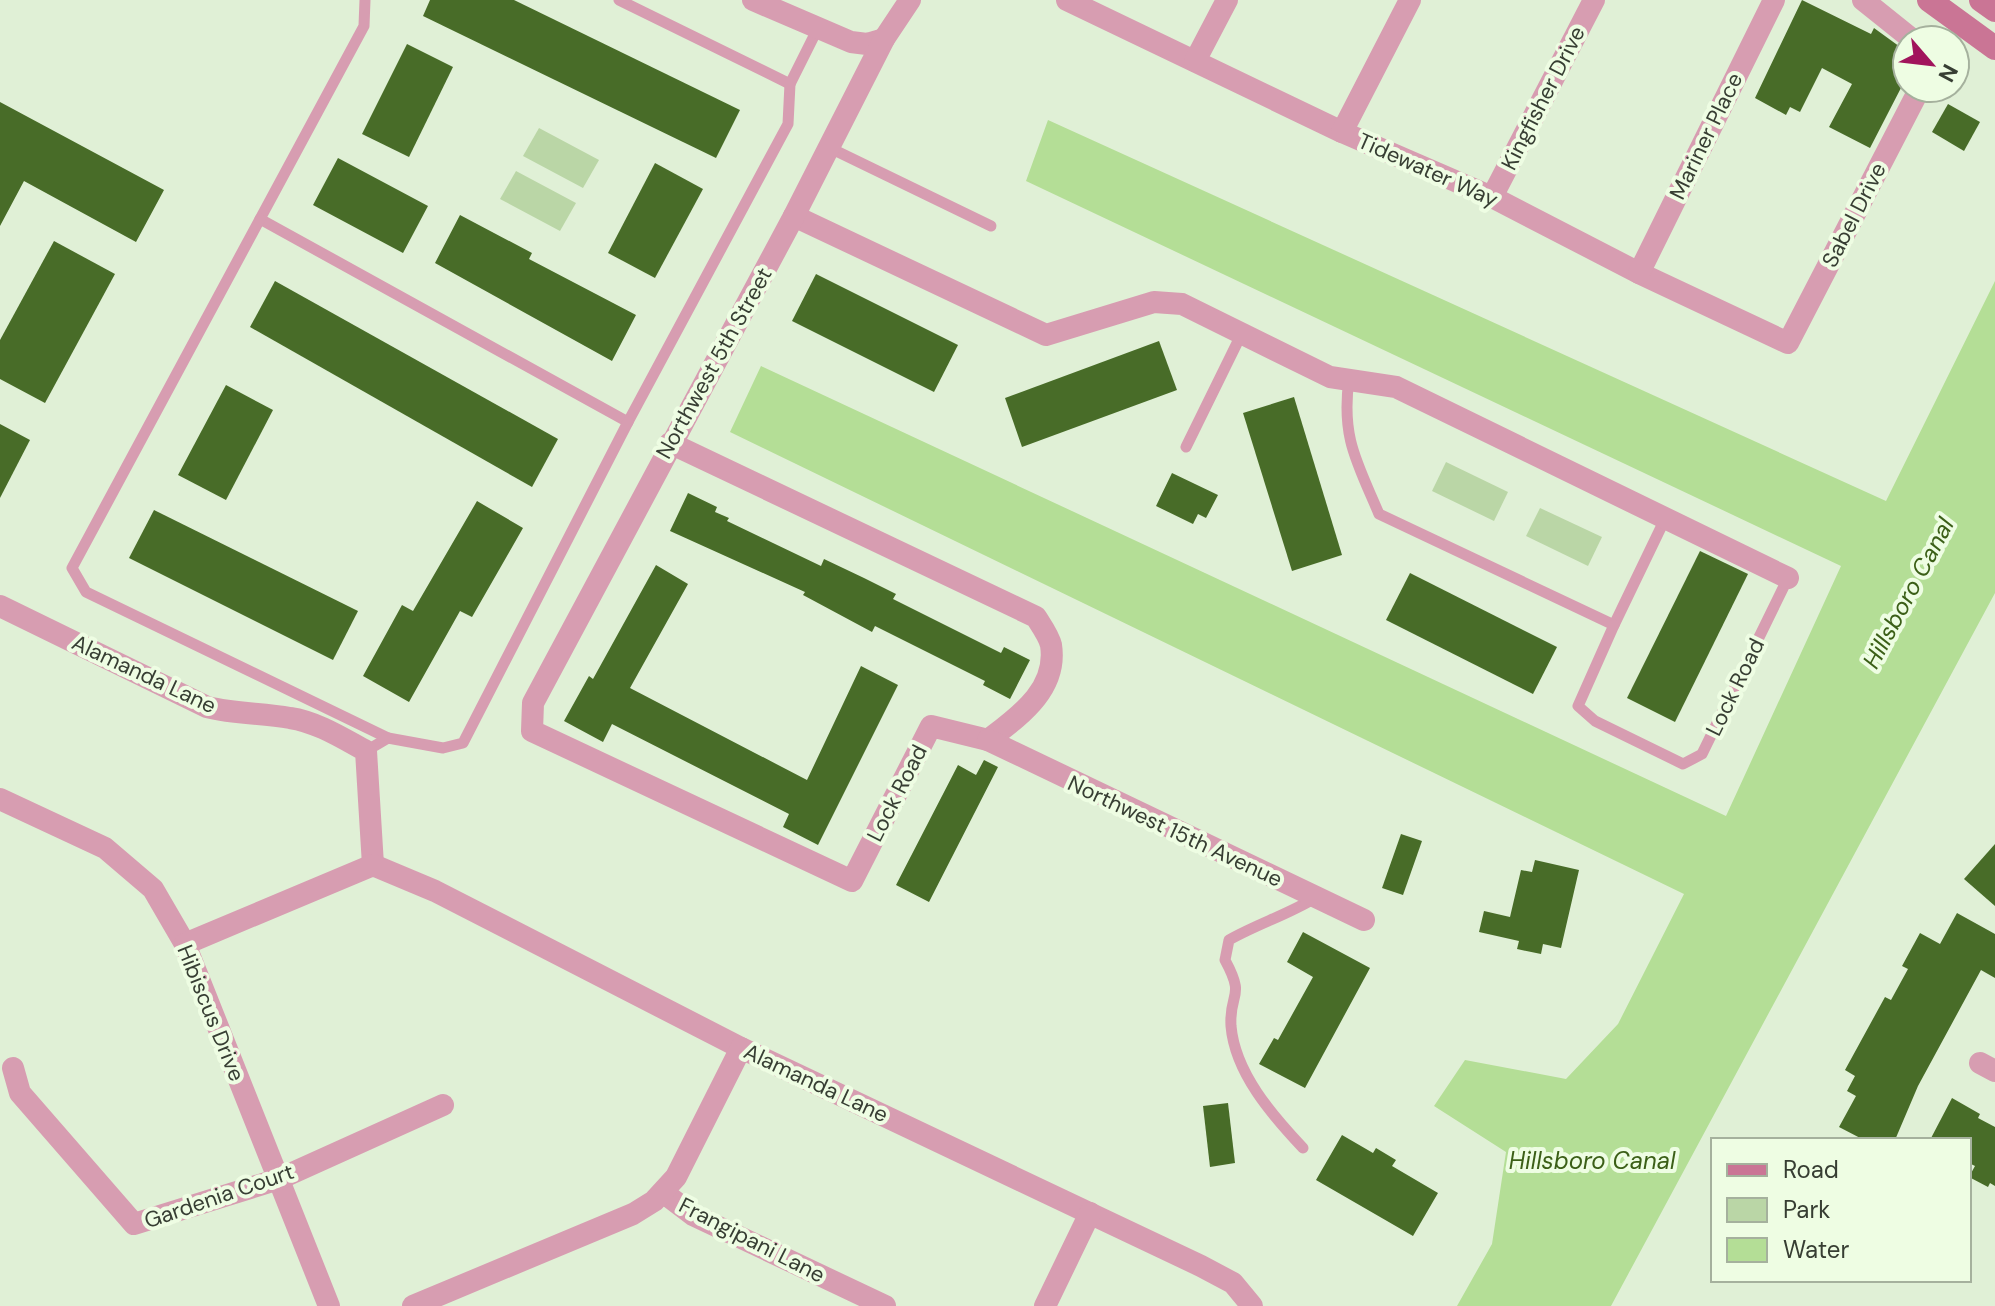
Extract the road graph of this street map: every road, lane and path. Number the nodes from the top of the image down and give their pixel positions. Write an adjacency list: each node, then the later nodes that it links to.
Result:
1 (365, 0): 25 (lane)
2 (619, 0): 19 (lane)
3 (753, 0): 15 (street)
4 (910, 0): 16 (street, Northwest 5th Street)
5 (1067, 0): 18 (street, Tidewater Way)
6 (1227, 0): 18 (street)
7 (1410, 0): 21 (street)
8 (1594, 0): 23 (street, Kingfisher Drive)
9 (1774, 0): 27 (street, Mariner Place)
10 (1863, 0): 14 (street)
11 (1929, 0): 17 (street)
12 (1981, 0): 13 (street)
13 (1995, 10)
14 (1893, 24)
15 (818, 28): 16 (street); 19 (lane)
16 (884, 39): 22 (street, Northwest 5th Street)
17 (1995, 48)
18 (1195, 61): 21 (street, Tidewater Way)
19 (790, 84): 31 (lane)
20 (1912, 104): 29 (street, Sabel Drive)
21 (1342, 132): 23 (street, Tidewater Way)
22 (830, 148): 24 (street, Northwest 5th Street); 26 (lane)
23 (1492, 197): 27 (street, Tidewater Way)
24 (794, 216): 28 (street, Lock Road); 32 (street, Northwest 5th Street)
25 (260, 219): 31 (lane); 39 (lane)
26 (991, 226)
27 (1639, 273): 29 (street, Tidewater Way)
28 (1242, 333): 30 (street, Lock Road); 33 (lane)
29 (1788, 343)
30 (1349, 379): 34 (street, Lock Road); 37 (lane)
31 (628, 422): 39 (lane)
32 (670, 443): 38 (street, Northwest 5th Street); 40 (street)
33 (1186, 447)
34 (1665, 519): 35 (street, Lock Road); 37 (lane, Lock Road)
35 (1788, 578): 37 (lane, Lock Road)
36 (0, 606): 41 (street, Alamanda Lane)
37 (1614, 625)
38 (532, 731): 40 (street, Lock Road)
39 (388, 738): 41 (lane)
40 (988, 740): 44 (street, Northwest 15th Avenue)
41 (366, 751): 43 (street)
42 (0, 799): 46 (street, Hibiscus Drive)
43 (373, 865): 46 (street); 47 (street, Alamanda Lane)
44 (1315, 897): 45 (street, Northwest 15th Avenue); 50 (lane)
45 (1364, 920)
46 (185, 944): 51 (street, Hibiscus Drive)
47 (741, 1048): 52 (street); 53 (street, Alamanda Lane)
48 (13, 1068): 51 (street, Gardenia Court)
49 (443, 1105): 51 (street, Gardenia Court)
50 (1303, 1148)
51 (279, 1179): 54 (street, Hibiscus Drive)
52 (664, 1193): 55 (street); 56 (street, Frangipani Lane)
53 (1090, 1213): 57 (street); 58 (street, Alamanda Lane)
54 (329, 1306)
55 (413, 1306)
56 (885, 1306)
57 (1045, 1306)
58 (1252, 1306)

